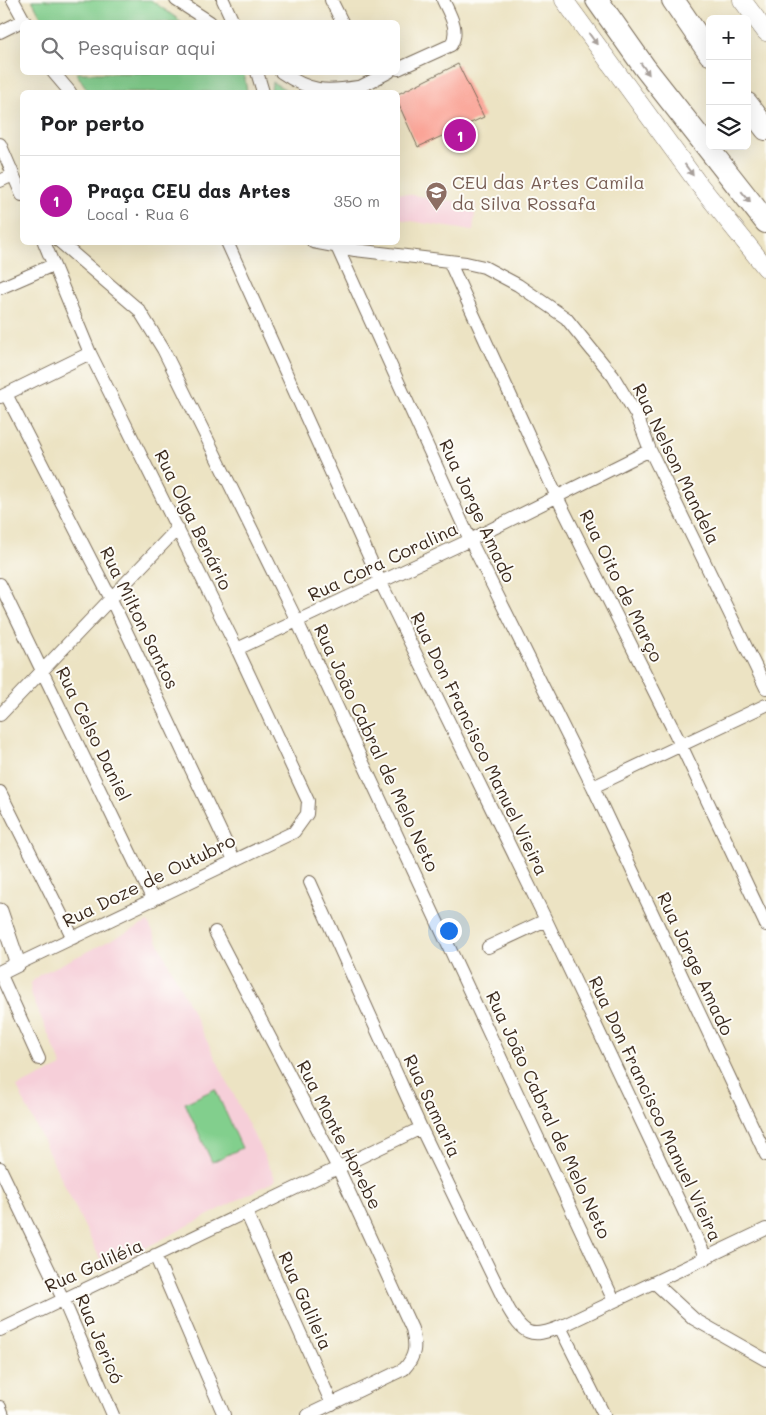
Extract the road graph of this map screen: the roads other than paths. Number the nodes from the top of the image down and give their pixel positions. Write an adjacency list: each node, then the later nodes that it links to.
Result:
1 (13, 0): 10 (street)
2 (176, 0): 11 (street)
3 (223, 0): 12 (street)
4 (331, 0): 13 (street)
5 (443, 0): 18 (street)
6 (564, 0): 41 (main road, one-way to 41)
7 (597, 0): 33 (highway, one-way to 33)
8 (673, 0): 17 (highway)
9 (742, 0): 16 (main road)
10 (23, 20)
11 (207, 20)
12 (233, 20)
13 (341, 20)
14 (20, 23): 15 (street)
15 (0, 32)
16 (766, 32)
17 (706, 48)
18 (400, 68)
19 (56, 75): 23 (street)
20 (258, 75): 24 (street)
21 (285, 75): 25 (street)
22 (368, 77): 26 (street)
23 (68, 90)
24 (262, 90)
25 (314, 90)
26 (354, 90)
27 (748, 105): 28 (highway)
28 (766, 129)
29 (0, 144): 30 (street)
30 (13, 175): 31 (street); 32 (street)
31 (0, 181)
32 (20, 191)
33 (766, 222)
34 (45, 245): 40 (street, Rua Olga Benário)
35 (63, 245): 52 (street, Rua João Cabral de Melo Neto)
36 (229, 245): 49 (street, Rua Don Francisco Manuel Vieira)
37 (327, 245): 38 (street, Rua Nelson Mandela)
38 (336, 247): 39 (street, Rua Nelson Mandela); 48 (street, Rua Jorge Amado)
39 (449, 261): 45 (street, Rua Nelson Mandela); 46 (street, Rua Oito de Março)
40 (53, 264): 42 (street); 43 (street, Rua Olga Benário)
41 (766, 268)
42 (0, 288)
43 (90, 353): 44 (street); 47 (street, Rua Olga Benário)
44 (3, 395): 51 (street, Rua Milton Santos)
45 (650, 450): 46 (street, Rua Cora Coralina); 55 (street, Rua Nelson Mandela)
46 (557, 497): 48 (street, Rua Cora Coralina); 58 (street, Rua Oito de Março)
47 (178, 528): 51 (street); 53 (street, Rua Olga Benário)
48 (470, 540): 49 (street, Rua Cora Coralina); 59 (street, Rua Jorge Amado)
49 (380, 583): 52 (street, Rua Cora Coralina); 66 (street, Rua Don Francisco Manuel Vieira)
50 (0, 584): 54 (street, Rua Celso Daniel)
51 (111, 599): 54 (street); 62 (street, Rua Milton Santos)
52 (297, 621): 53 (street, Rua Cora Coralina); 84 (street, Rua João Cabral de Melo Neto)
53 (238, 649): 61 (street, Rua Olga Benário)
54 (43, 671): 57 (street); 64 (street, Rua Celso Daniel)
55 (766, 688)
56 (766, 705): 58 (street)
57 (0, 715)
58 (681, 745): 59 (street); 67 (street, Rua Oito de Março)
59 (593, 787): 75 (street, Rua Jorge Amado)
60 (0, 792): 69 (street)
61 (307, 814): 62 (street, Rua Doze de Outubro)
62 (234, 860): 64 (street, Rua Doze de Outubro)
63 (310, 882): 74 (street, Rua Samaria)
64 (153, 900): 69 (street, Rua Doze de Outubro)
65 (0, 911): 71 (street)
66 (546, 920): 70 (street); 81 (street, Rua Don Francisco Manuel Vieira)
67 (766, 925)
68 (215, 932): 77 (street, Rua Monte Horebe)
69 (73, 938): 71 (street, Rua Doze de Outubro)
70 (488, 947)
71 (18, 964): 72 (street, Rua Doze de Outubro)
72 (0, 973): 73 (street)
73 (39, 1059)
74 (422, 1128): 77 (street); 85 (street, Rua Samaria)
75 (766, 1155)
76 (0, 1168): 83 (street, Rua Jericó)
77 (338, 1168): 78 (street); 88 (street, Rua Monte Horebe)
78 (246, 1212): 80 (street); 88 (street, Rua Galileia)
79 (766, 1229): 81 (street)
80 (155, 1255): 83 (street, Rua Galiléia); 92 (street, Rua Galiléia)
81 (706, 1258): 82 (street)
82 (655, 1283): 84 (street); 87 (street)
83 (63, 1298): 86 (street, Rua Galiléia); 91 (street, Rua Jericó)
84 (614, 1301): 85 (street)
85 (560, 1327): 94 (street)
86 (0, 1330)
87 (766, 1360)
88 (332, 1404): 93 (street)
89 (0, 1407): 90 (street)
90 (3, 1415)
91 (113, 1415)
92 (224, 1415)
93 (308, 1415)
94 (604, 1415)

